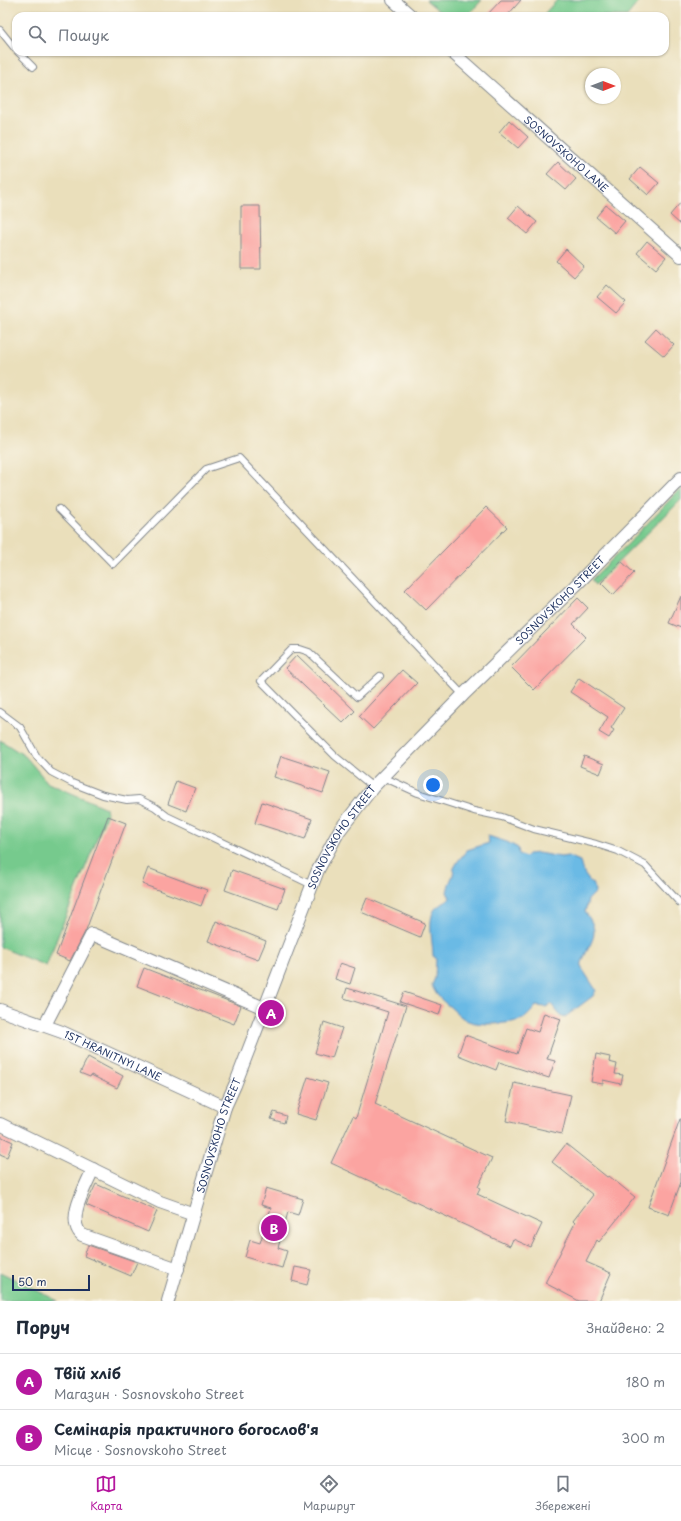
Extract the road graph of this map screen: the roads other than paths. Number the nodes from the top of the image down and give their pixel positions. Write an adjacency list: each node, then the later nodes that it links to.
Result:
1 (394, 0): 2 (street)
2 (408, 12)
3 (0, 30): 4 (lane)
4 (12, 45)
5 (22, 56): 7 (lane)
6 (456, 56): 8 (street, SOSNOVSKOHO LANE)
7 (34, 68)
8 (681, 256)
9 (681, 478): 12 (street, SOSNOVSKOHO STREET)
10 (59, 509): 12 (lane)
11 (380, 676): 15 (lane)
12 (463, 695): 14 (street, SOSNOVSKOHO STREET)
13 (0, 712): 16 (lane)
14 (383, 777): 15 (street, SOSNOVSKOHO STREET); 17 (lane)
15 (373, 787): 16 (street, SOSNOVSKOHO STREET)
16 (312, 885): 18 (street, SOSNOVSKOHO STREET)
17 (679, 902)
18 (264, 1008): 20 (street); 21 (street, SOSNOVSKOHO STREET)
19 (0, 1010): 20 (street, 1ST HRANITNYI LANE)
20 (45, 1025): 21 (street, 1ST HRANITNYI LANE)
21 (225, 1107): 24 (street, SOSNOVSKOHO STREET)
22 (0, 1124): 23 (street)
23 (93, 1169): 24 (street); 25 (street)
24 (194, 1214): 25 (street, SOSNOVSKOHO STREET)
25 (178, 1269): 26 (street, SOSNOVSKOHO STREET)
26 (168, 1301)

